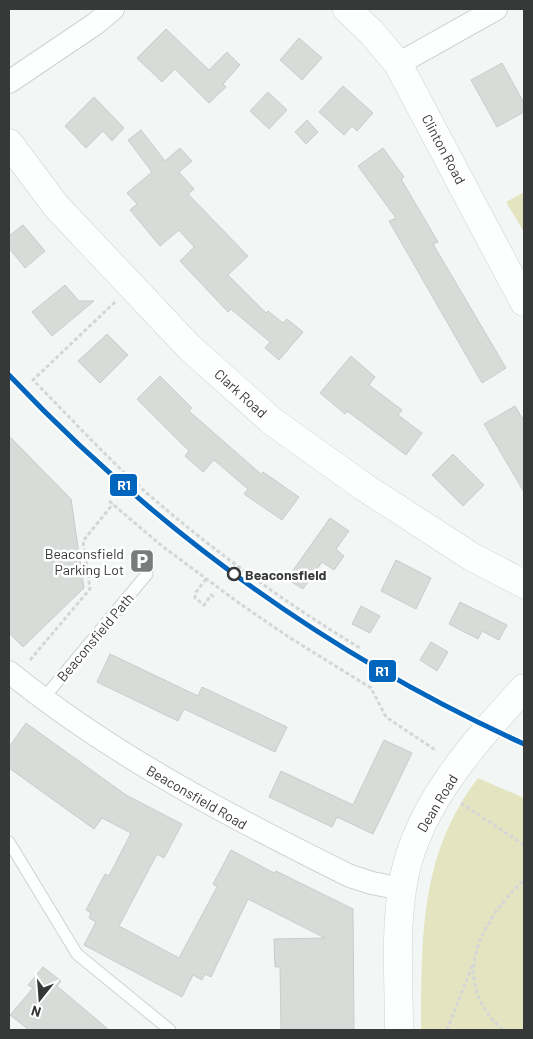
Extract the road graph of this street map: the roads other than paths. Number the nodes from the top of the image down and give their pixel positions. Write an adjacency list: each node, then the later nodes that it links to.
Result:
1 (113, 9): 5 (street)
2 (347, 9): 4 (street, Clinton Road)
3 (496, 9): 4 (street)
4 (398, 64): 7 (street, Clinton Road)
5 (9, 82)
6 (9, 143): 9 (street, Clark Road)
7 (524, 302)
8 (147, 574): 12 (lane, Beaconsfield Path)
9 (524, 584)
10 (18, 668): 12 (street, Beaconsfield Road)
11 (523, 690): 14 (street, Dean Road)
12 (43, 699): 14 (street, Beaconsfield Road)
13 (9, 842): 15 (lane)
14 (402, 889): 16 (street, Dean Road)
15 (170, 1030)
16 (400, 1030)

